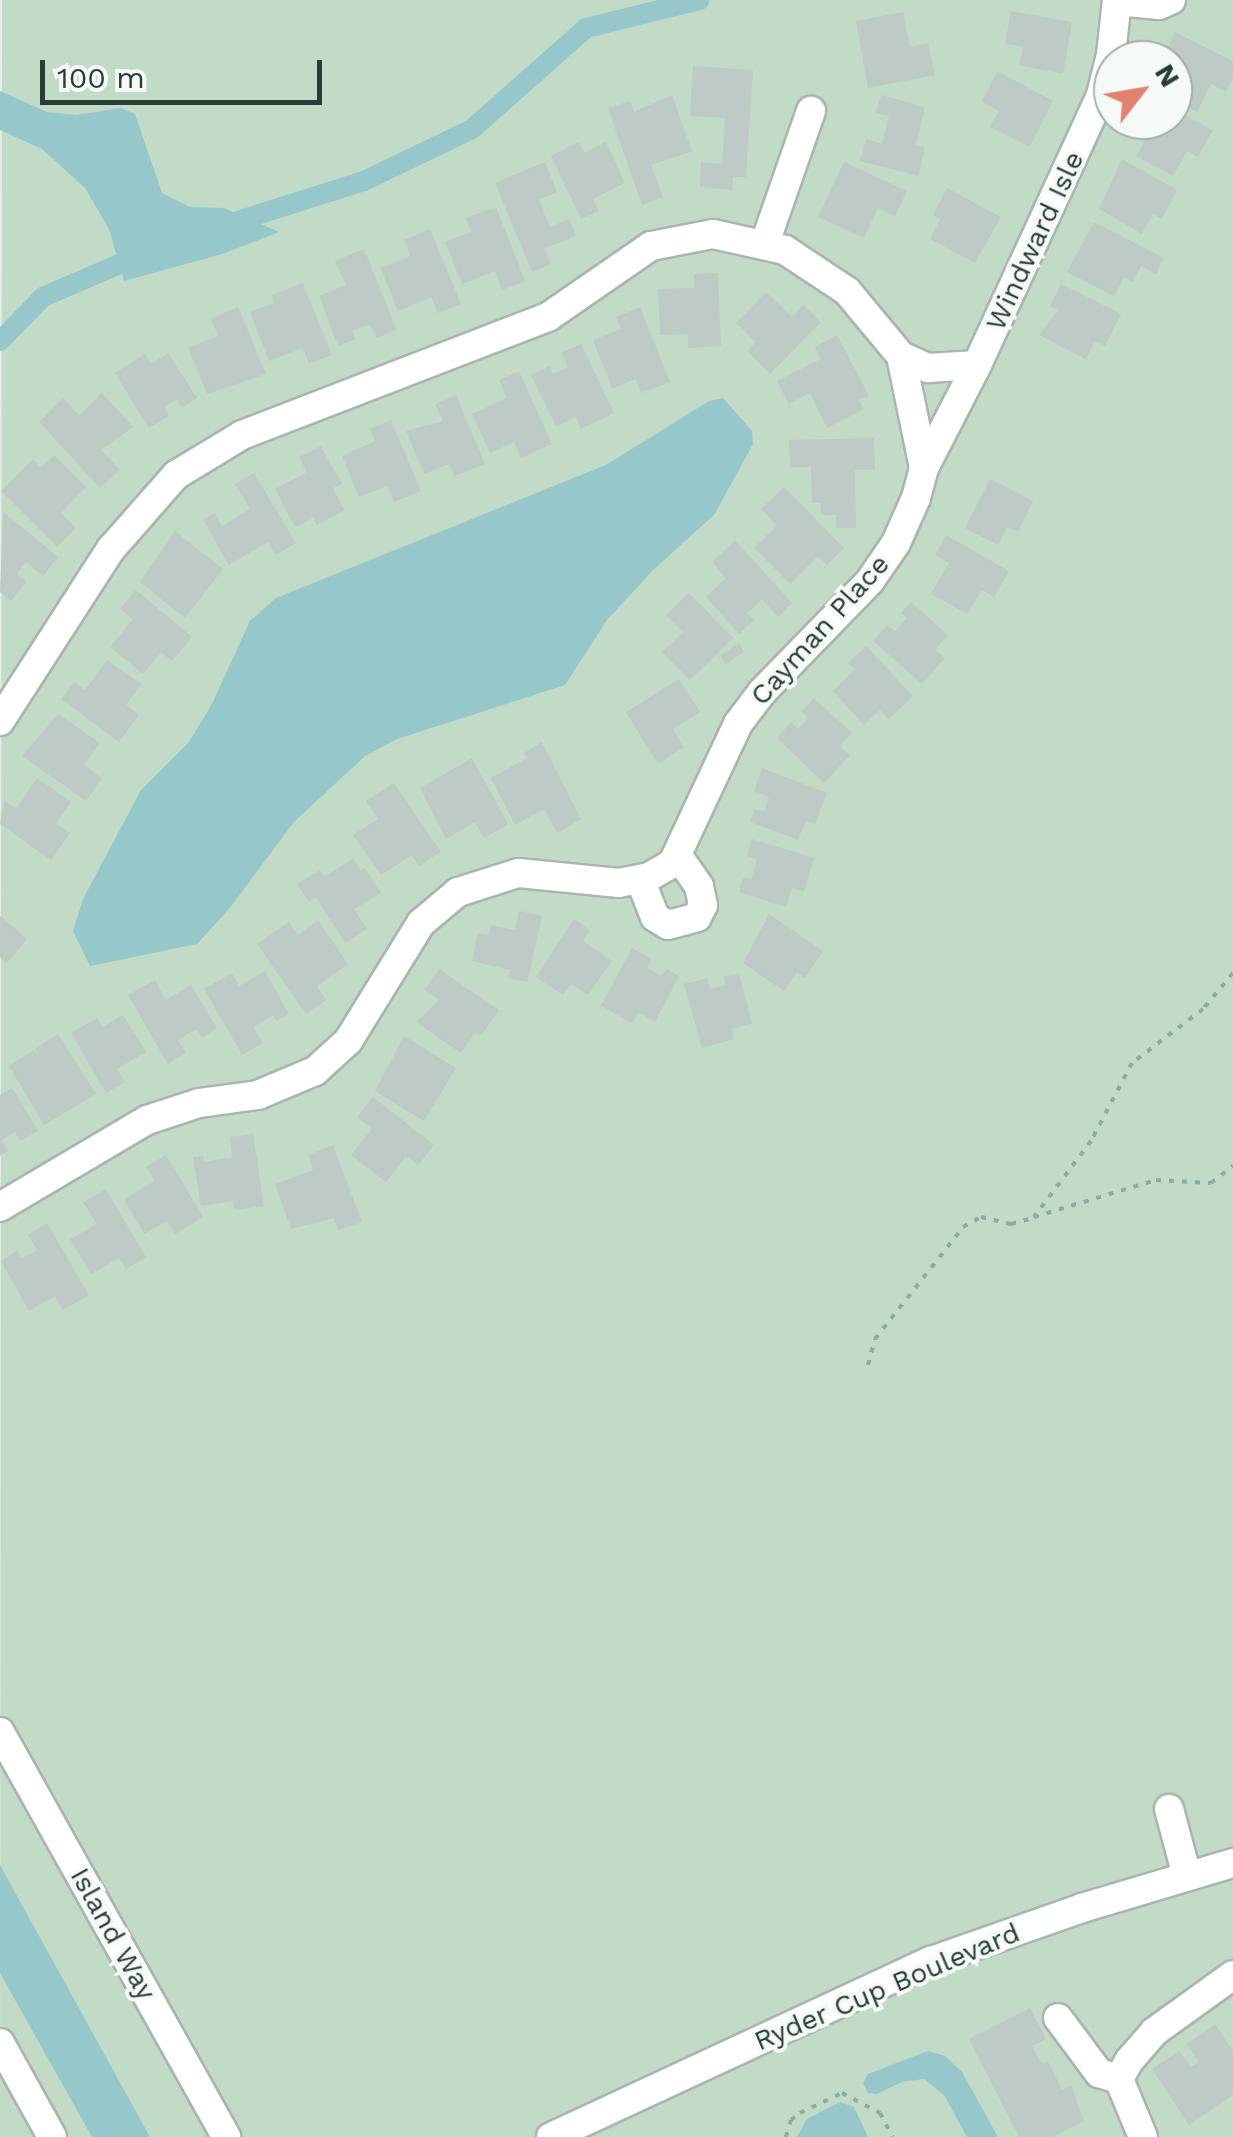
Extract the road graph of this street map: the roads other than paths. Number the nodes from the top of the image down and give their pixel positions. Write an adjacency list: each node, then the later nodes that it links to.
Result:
1 (1172, 0): 2 (street)
2 (1117, 1): 6 (street, Windward Isle)
3 (811, 112): 4 (street)
4 (765, 242): 5 (street, Cayman Place); 8 (street, Cayman Place)
5 (901, 356): 6 (street, Windward Isle); 7 (street, Cayman Place)
6 (977, 365): 7 (street, Windward Isle)
7 (924, 468): 9 (street, Cayman Place)
8 (0, 722)
9 (678, 856): 10 (street); 10 (street)
10 (640, 879): 11 (street)
11 (0, 1207)
12 (0, 1732): 21 (street, Island Way)
13 (1169, 1810): 15 (street)
14 (1233, 1863): 15 (street, Ryder Cup Boulevard)
15 (1186, 1876): 22 (street, Ryder Cup Boulevard)
16 (1233, 1975): 19 (street)
17 (1058, 2018): 19 (street)
18 (0, 2043): 20 (street)
19 (1119, 2079): 23 (street)
20 (52, 2137)
21 (226, 2137)
22 (551, 2137)
23 (1143, 2137)

